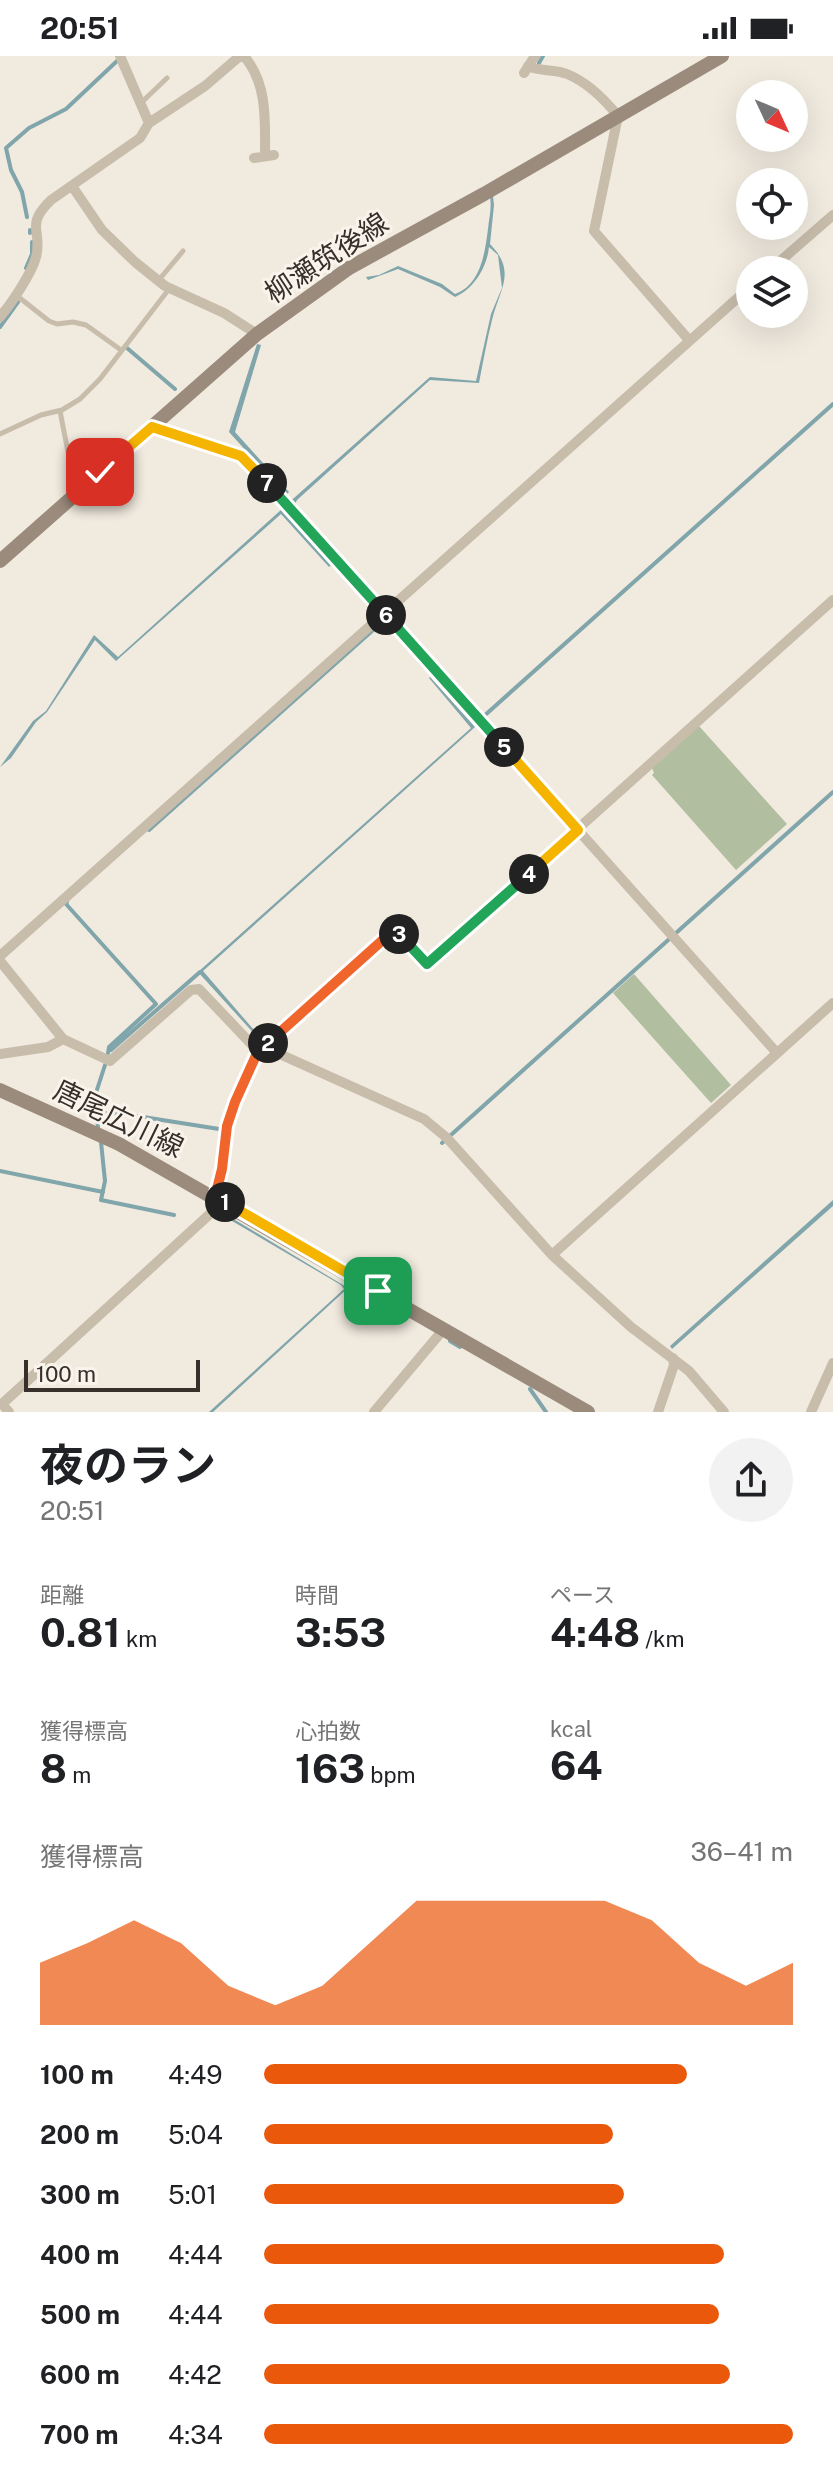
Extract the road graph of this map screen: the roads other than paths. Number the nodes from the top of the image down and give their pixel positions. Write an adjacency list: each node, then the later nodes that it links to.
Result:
1 (120, 56): 6 (street)
2 (242, 56): 8 (street); 9 (street)
3 (535, 56): 7 (street)
4 (722, 56): 7 (main road, 柳瀬筑後線)
5 (167, 78): 6 (lane)
6 (140, 104): 8 (street)
7 (618, 116): 19 (main road, 柳瀬筑後線); 20 (street)
8 (149, 123): 10 (street)
9 (264, 156)
10 (72, 186): 14 (street); 16 (street)
11 (833, 215): 13 (street)
12 (183, 251): 14 (lane)
13 (786, 256)
14 (158, 281): 15 (street)
15 (169, 288): 19 (street); 21 (lane)
16 (15, 294): 18 (street); 21 (lane)
17 (736, 299): 20 (street)
18 (0, 317)
19 (257, 334): 23 (main road, 柳瀬筑後線)
20 (689, 340): 28 (street)
21 (121, 350): 22 (lane)
22 (60, 411): 24 (lane); 25 (lane)
23 (152, 427): 25 (main road, 柳瀬筑後線); 28 (street)
24 (0, 434)
25 (100, 472): 26 (main road, 柳瀬筑後線)
26 (0, 561)
27 (833, 600): 29 (street)
28 (384, 613): 29 (street); 30 (street)
29 (578, 830): 33 (street); 34 (street)
30 (0, 959): 32 (street)
31 (833, 1003): 34 (street)
32 (63, 1039): 33 (street); 35 (street)
33 (261, 1049): 37 (street); 38 (street)
34 (777, 1053): 38 (street)
35 (0, 1054)
36 (0, 1090): 37 (main road, 唐尾広川線)
37 (219, 1199): 39 (main road, 唐尾広川線); 42 (street)
38 (552, 1255): 40 (street)
39 (443, 1330): 43 (street); 44 (main road, 唐尾広川線)
40 (673, 1358): 45 (street); 46 (street)
41 (833, 1363): 47 (street)
42 (9, 1412)
43 (374, 1412)
44 (588, 1412)
45 (658, 1412)
46 (724, 1412)
47 (811, 1412)

